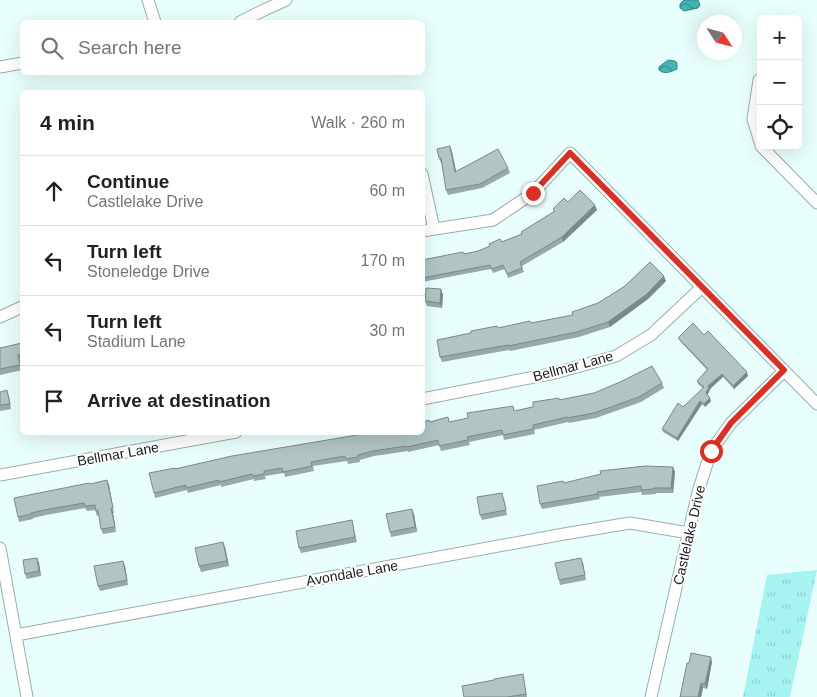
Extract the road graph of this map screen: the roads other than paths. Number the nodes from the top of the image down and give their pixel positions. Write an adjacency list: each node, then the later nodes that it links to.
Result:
1 (148, 0): 3 (street)
2 (286, 0): 4 (street)
3 (154, 20)
4 (244, 20)
5 (20, 62): 6 (street)
6 (0, 67)
7 (757, 93): 8 (street)
8 (757, 132)
9 (765, 150): 11 (street)
10 (425, 202): 12 (street)
11 (817, 203)
12 (428, 230): 13 (street)
13 (702, 287): 16 (street); 17 (street, Bellmar Lane)
14 (20, 308): 15 (street)
15 (0, 317)
16 (784, 370): 18 (street); 21 (street, Castlelake Drive)
17 (425, 398)
18 (817, 404)
19 (220, 435): 20 (street, Bellmar Lane)
20 (0, 475)
21 (689, 533): 23 (street, Avondale Lane); 25 (street, Castlelake Drive)
22 (0, 548): 23 (street)
23 (16, 635): 24 (street)
24 (27, 697)
25 (652, 697)

